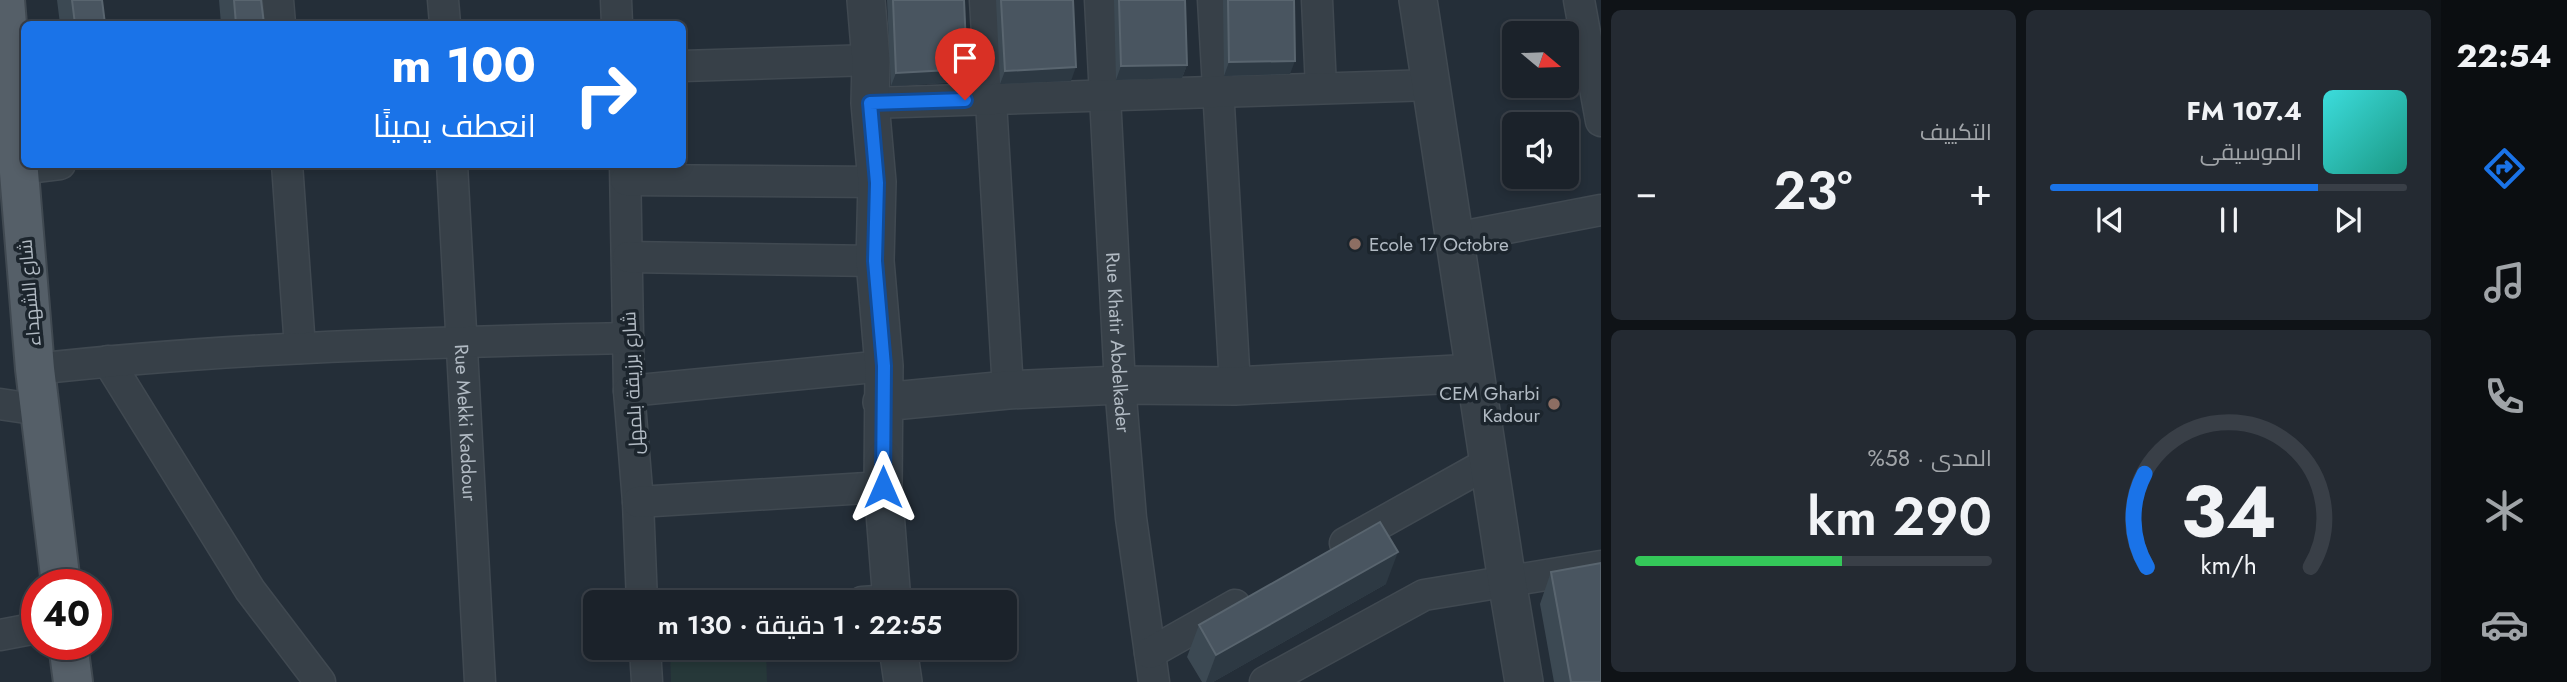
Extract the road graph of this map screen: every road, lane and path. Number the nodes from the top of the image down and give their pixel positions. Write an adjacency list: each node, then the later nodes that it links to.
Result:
1 (5, 0): 27 (main road, شارع الشهداء)
2 (278, 0): 12 (street)
3 (443, 0): 13 (street)
4 (616, 0): 14 (street)
5 (866, 0): 15 (street)
6 (985, 0): 21 (street)
7 (1100, 0): 20 (street, Rue Khatir Abdelkader)
8 (1213, 0): 19 (street)
9 (1317, 0): 18 (street)
10 (1418, 0): 17 (street)
11 (1579, 0): 23 (street)
12 (279, 21)
13 (444, 21)
14 (617, 21)
15 (871, 60): 16 (street); 22 (street)
16 (686, 66)
17 (1432, 85): 18 (street); 31 (street)
18 (1321, 88): 19 (street)
19 (1217, 92): 20 (street); 42 (street)
20 (1104, 96): 21 (street); 41 (street, Rue Khatir Abdelkader)
21 (989, 99): 22 (street); 43 (street)
22 (870, 103): 29 (street)
23 (1601, 121)
24 (27, 168): 27 (street)
25 (288, 168): 36 (street)
26 (452, 168): 35 (street, Rue Mekki Kaddour)
27 (19, 169): 38 (main road, شارع الشهداء)
28 (625, 172): 29 (street); 32 (street, شارع برزيقة بلمهل)
29 (877, 183): 33 (street)
30 (1601, 210): 31 (street)
31 (1455, 238): 39 (street)
32 (628, 257): 33 (street); 34 (street, شارع برزيقة بلمهل)
33 (875, 261): 40 (street)
34 (628, 338): 35 (street); 44 (street, شارع برزيقة بلمهل)
35 (461, 342): 36 (street); 65 (street, Rue Mekki Kaddour)
36 (300, 348): 37 (street)
37 (108, 361): 38 (street); 64 (street)
38 (35, 369): 46 (main road, شارع الشهداء)
39 (1475, 373): 42 (street); 47 (street)
40 (883, 384): 43 (street); 44 (street); 48 (street)
41 (1120, 385): 42 (street); 43 (street); 62 (street, Rue Khatir Abdelkader)
42 (1235, 386)
43 (1008, 390)
44 (629, 391): 49 (street, شارع برزيقة بلمهل)
45 (0, 404): 46 (street)
46 (40, 410): 52 (main road, شارع الشهداء)
47 (1488, 463): 50 (street); 53 (street)
48 (883, 487): 49 (street); 55 (street)
49 (638, 502): 54 (street, شارع برزيقة بلمهل)
50 (1319, 558)
51 (1601, 566): 53 (street)
52 (59, 569)
53 (1507, 581): 68 (street); 69 (street)
54 (642, 590)
55 (882, 590)
56 (1258, 592): 62 (street)
57 (21, 631): 58 (street)
58 (0, 635)
59 (70, 660): 63 (main road)
60 (646, 660): 66 (street)
61 (900, 660): 67 (street)
62 (1152, 668)
63 (73, 682)
64 (320, 682)
65 (480, 682)
66 (647, 682)
67 (903, 682)
68 (1265, 682)
69 (1524, 682)

